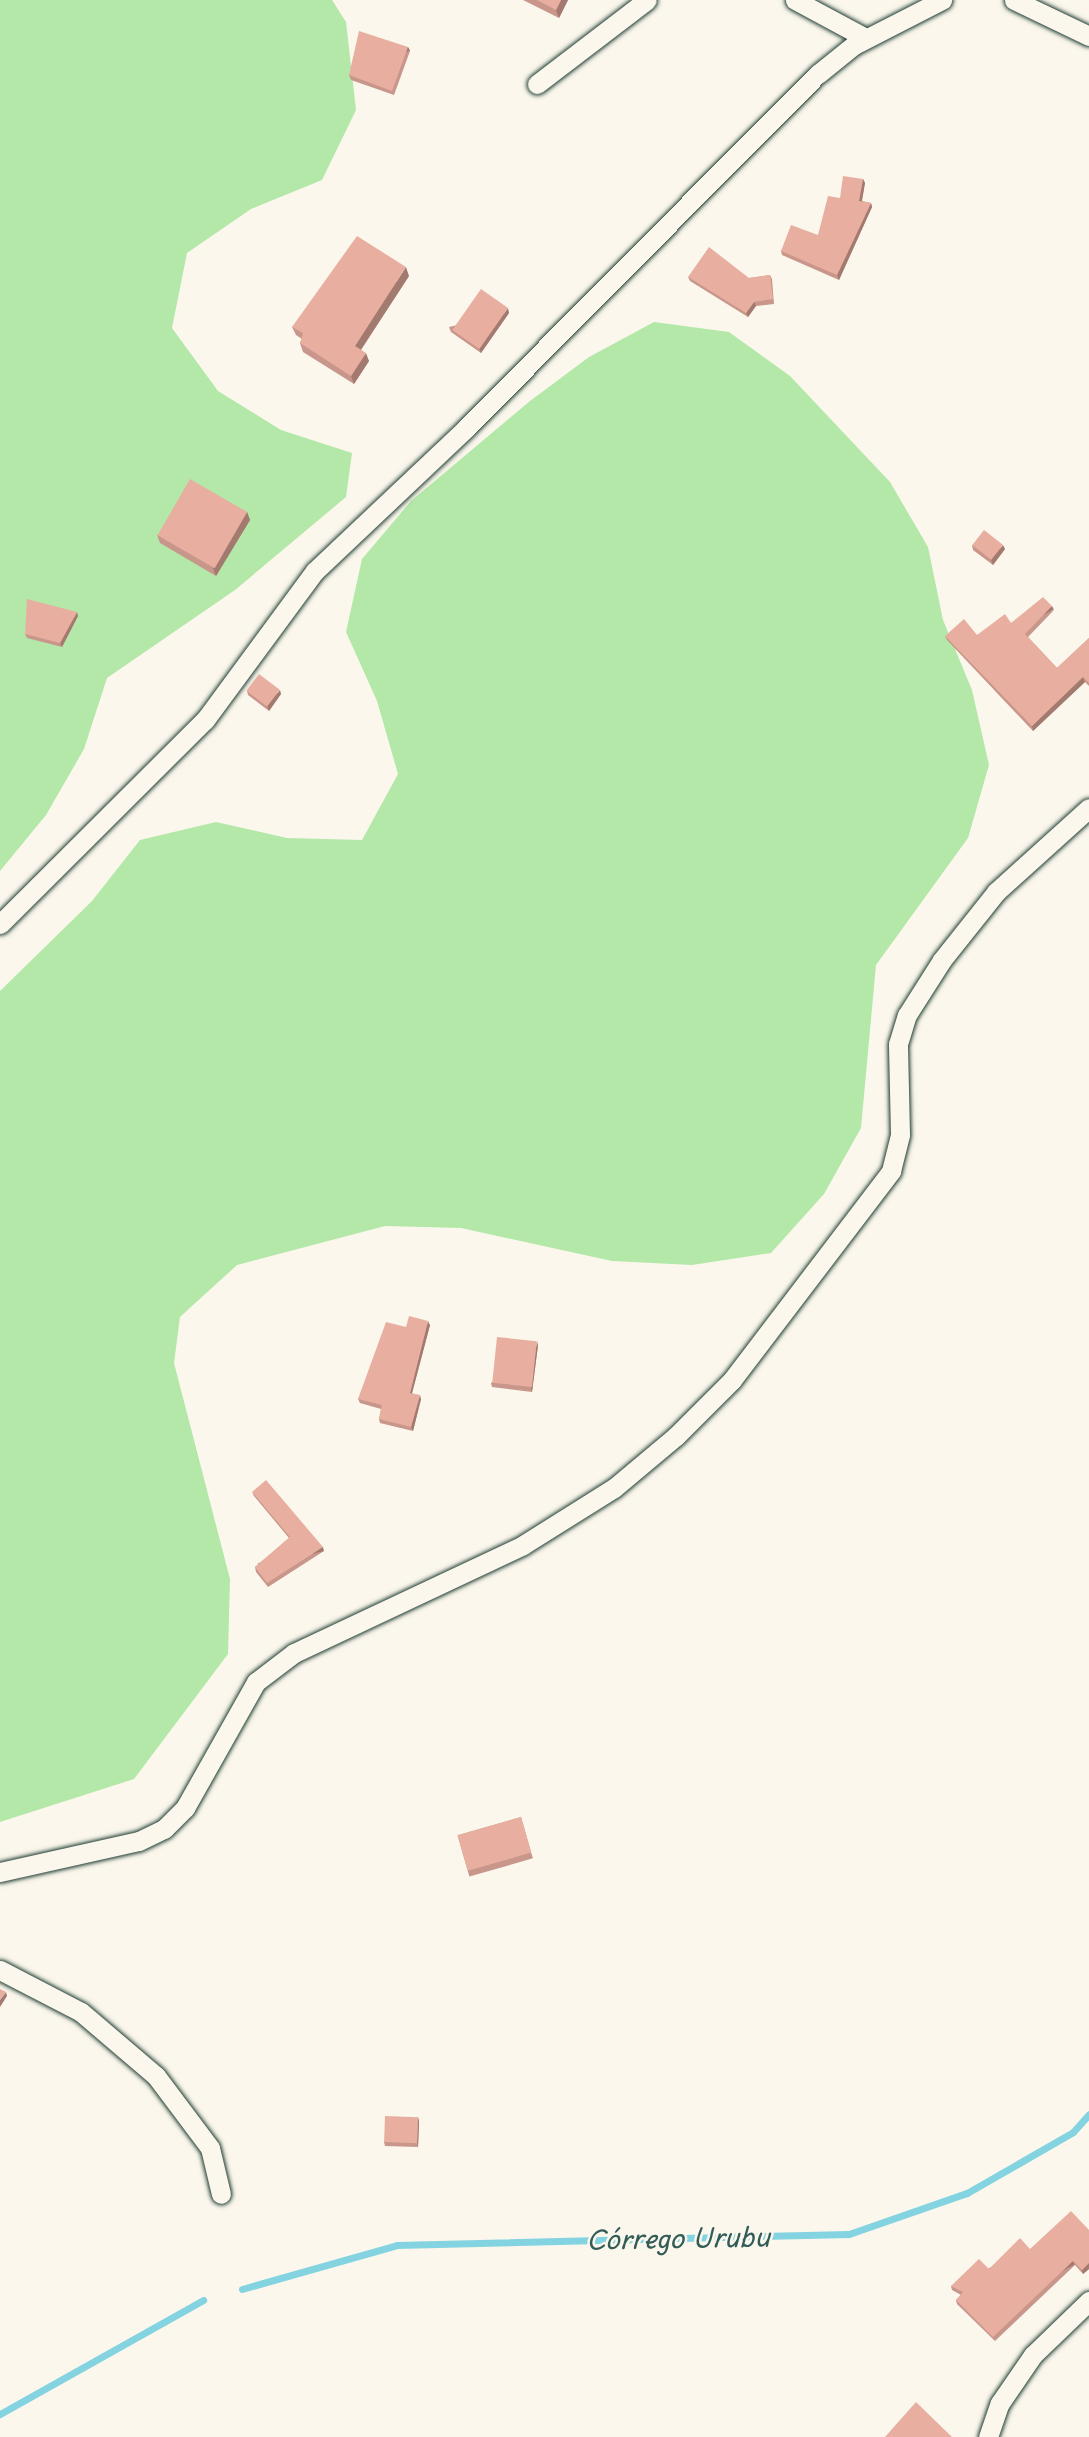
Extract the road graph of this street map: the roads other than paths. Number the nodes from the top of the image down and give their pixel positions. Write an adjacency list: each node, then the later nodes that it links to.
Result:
1 (647, 0): 7 (street)
2 (795, 0): 6 (street)
3 (942, 0): 6 (street)
4 (1014, 0): 5 (street)
5 (1089, 36)
6 (866, 38): 9 (street)
7 (537, 84)
8 (1089, 808): 10 (street)
9 (0, 924)
10 (0, 1872)
11 (0, 1970): 12 (street)
12 (220, 2194)
13 (1089, 2301): 14 (street)
14 (988, 2437)

